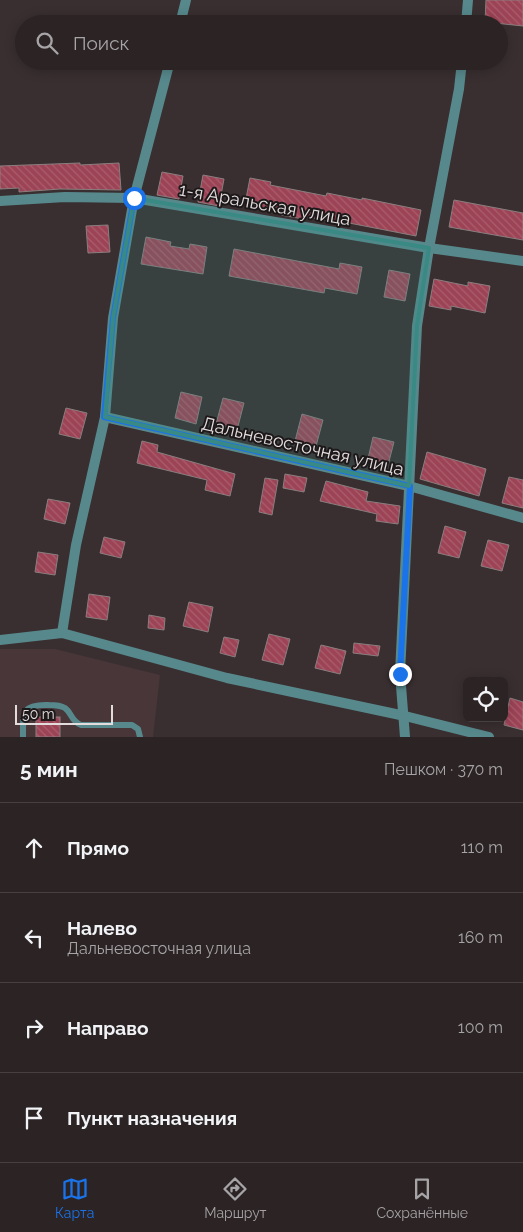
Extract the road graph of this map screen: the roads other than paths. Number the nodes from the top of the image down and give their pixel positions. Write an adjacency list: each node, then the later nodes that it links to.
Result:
1 (186, 0): 3 (street)
2 (468, 0): 4 (street)
3 (182, 15)
4 (467, 15)
5 (168, 70): 7 (street)
6 (461, 70): 9 (street)
7 (134, 198): 8 (street, 1-я Аральская улица); 9 (street, 1-я Аральская улица); 11 (street)
8 (0, 201)
9 (429, 248): 10 (street, 1-я Аральская улица); 12 (street)
10 (523, 261)
11 (104, 417): 12 (street, Дальневосточная улица); 14 (street)
12 (410, 486): 13 (street, Дальневосточная улица); 16 (street)
13 (523, 518)
14 (62, 633): 15 (street); 16 (street)
15 (0, 640)
16 (405, 716): 19 (street); 20 (street)
17 (23, 737): 18 (lane)
18 (140, 737)
19 (406, 737)
20 (489, 737)

